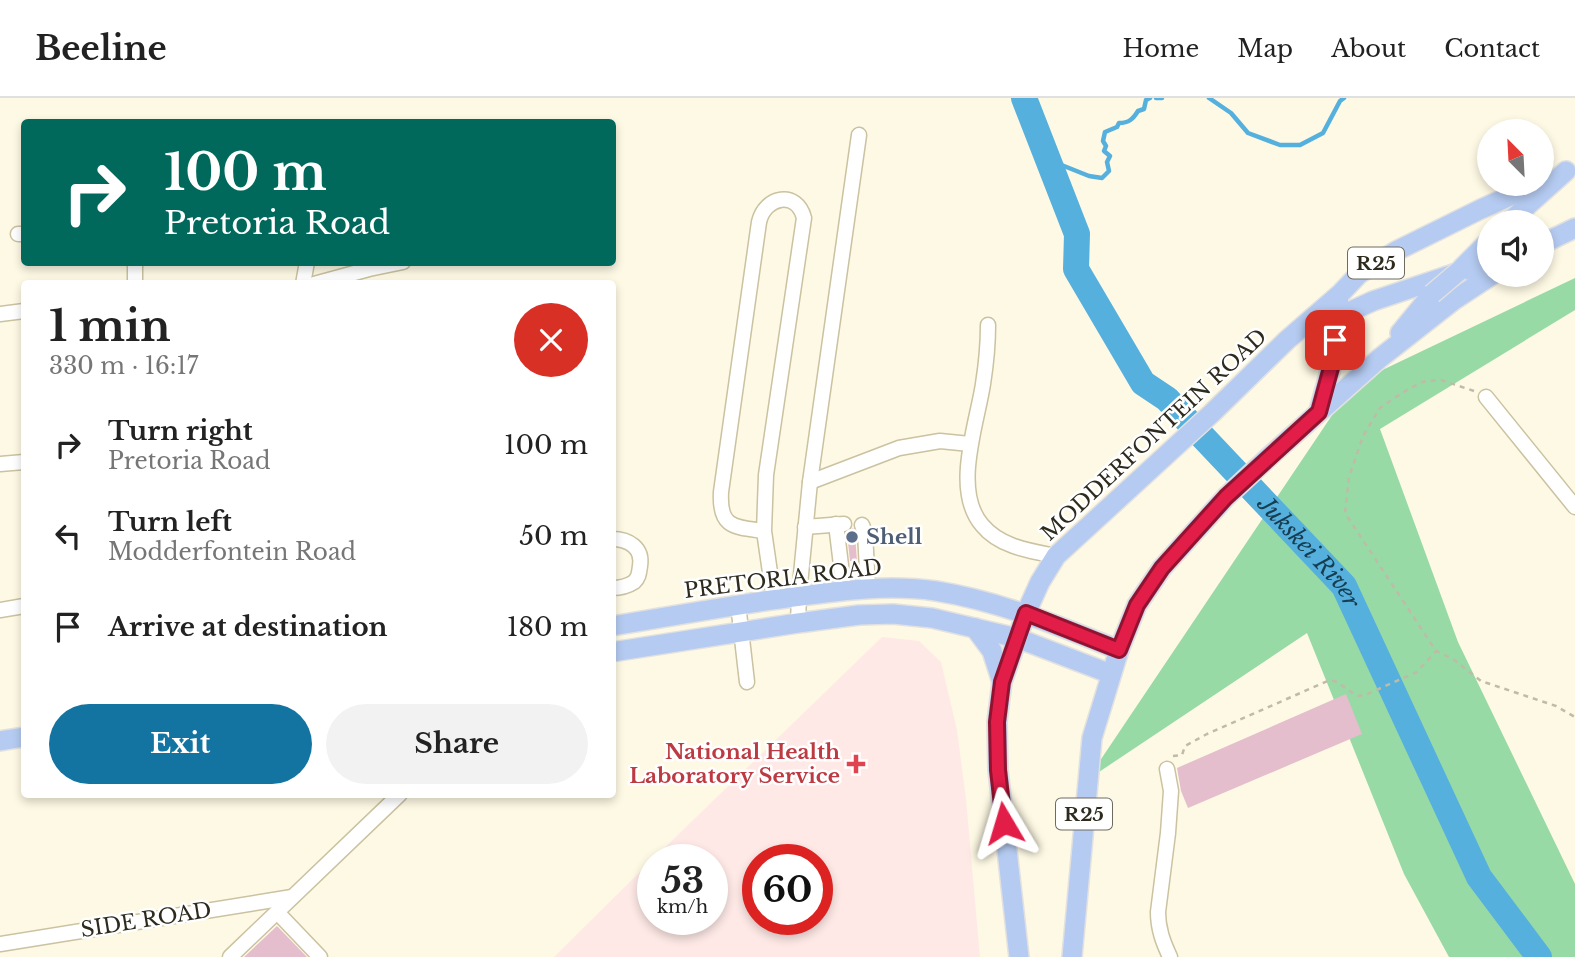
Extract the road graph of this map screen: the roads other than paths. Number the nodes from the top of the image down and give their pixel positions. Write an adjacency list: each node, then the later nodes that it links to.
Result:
1 (859, 135): 24 (street)
2 (1570, 169): 3 (main road, MODDERFONTEIN ROAD / R25); 5 (main road)
3 (1554, 176)
4 (1510, 196): 13 (main road, MODDERFONTEIN ROAD / R25)
5 (1523, 210)
6 (1575, 228): 7 (main road)
7 (1554, 238)
8 (1477, 253): 18 (main road, bridge)
9 (384, 266): 11 (street)
10 (1477, 266): 16 (main road)
11 (329, 280)
12 (1477, 285): 18 (main road, R25)
13 (1340, 293): 16 (main road, R25); 30 (main road, MODDERFONTEIN ROAD / R25)
14 (21, 311): 15 (street)
15 (0, 314)
16 (1338, 317): 20 (main road, R25)
17 (988, 325): 21 (street)
18 (1380, 358): 20 (main road, R25)
19 (1486, 397): 25 (street)
20 (1319, 412): 45 (main road, R25)
21 (970, 444): 24 (street); 30 (street)
22 (21, 461): 23 (street)
23 (0, 464)
24 (810, 482): 27 (street)
25 (1575, 507)
26 (862, 525): 32 (street)
27 (805, 527): 33 (street); 34 (street)
28 (764, 531): 28 (street); 35 (street)
29 (616, 539): 31 (street)
30 (1056, 556): 39 (main road, MODDERFONTEIN ROAD / R25)
31 (616, 587)
32 (868, 588): 33 (main road, PRETORIA ROAD); 39 (main road, PRETORIA ROAD)
33 (844, 590): 34 (main road, PRETORIA ROAD)
34 (799, 595): 35 (main road, PRETORIA ROAD); 40 (street)
35 (774, 600): 36 (main road, PRETORIA ROAD)
36 (738, 604): 41 (main road, PRETORIA ROAD); 43 (street)
37 (21, 606): 38 (street)
38 (0, 610)
39 (1026, 613): 44 (main road, MODDERFONTEIN ROAD / R25); 45 (main road, PRETORIA ROAD)
40 (798, 623): 42 (main road); 43 (main road)
41 (616, 625)
42 (975, 628): 44 (main road); 49 (main road)
43 (740, 632): 46 (main road); 48 (street)
44 (1017, 638): 47 (main road); 49 (main road, MODDERFONTEIN ROAD / R25)
45 (1119, 650): 47 (main road, R25)
46 (616, 651)
47 (1111, 674): 60 (main road, R25)
48 (747, 682)
49 (1002, 682): 59 (main road, MODDERFONTEIN ROAD / R25)
50 (21, 738): 51 (main road)
51 (0, 741)
52 (1167, 769): 61 (street)
53 (396, 798): 54 (street)
54 (292, 897): 55 (street); 56 (street, SIDE ROAD)
55 (277, 912): 57 (street); 58 (street)
56 (0, 944)
57 (230, 957)
58 (320, 957)
59 (1019, 957)
60 (1072, 957)
61 (1170, 957)

